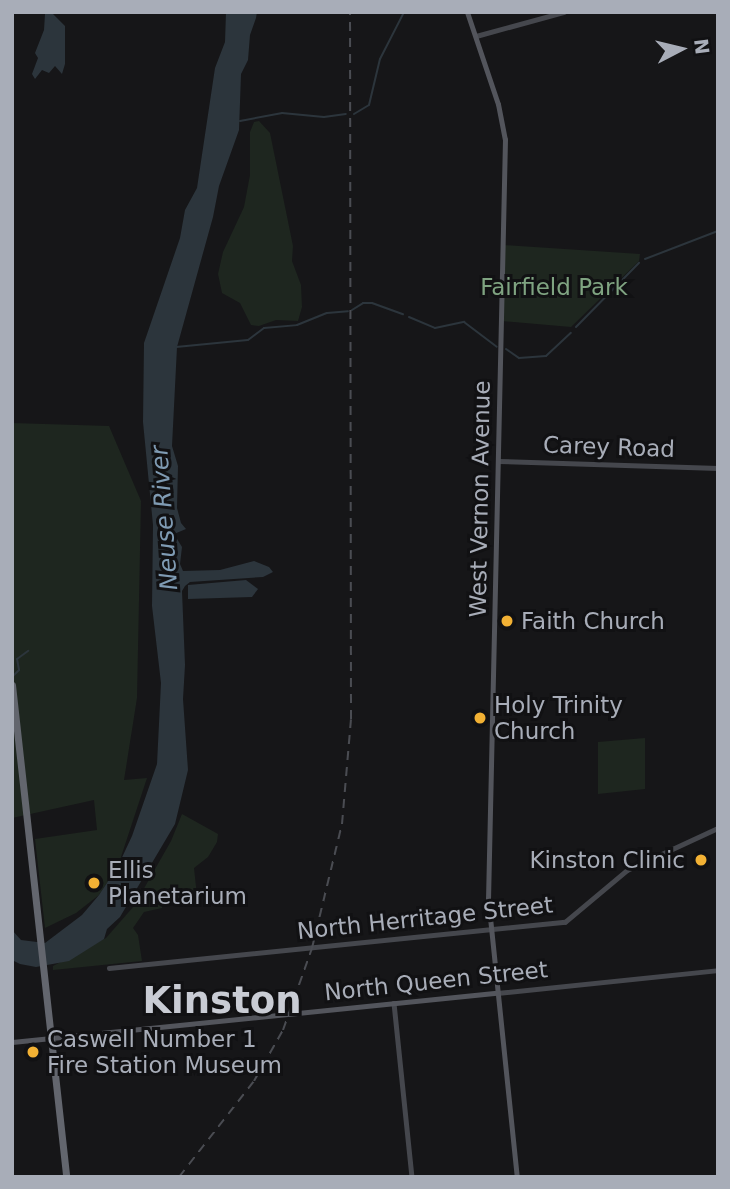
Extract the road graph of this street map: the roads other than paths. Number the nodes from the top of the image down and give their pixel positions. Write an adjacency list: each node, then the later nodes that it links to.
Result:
1 (467, 12): 3 (main road, West Vernon Avenue)
2 (564, 12): 3 (street)
3 (476, 36): 4 (main road, West Vernon Avenue)
4 (498, 461): 5 (street, Carey Road); 8 (main road, West Vernon Avenue)
5 (718, 468)
6 (12, 685): 13 (highway)
7 (718, 828): 8 (street, North Herritage Street)
8 (491, 930): 9 (street, North Herritage Street); 11 (main road, West Vernon Avenue)
9 (109, 968)
10 (718, 970): 11 (street, North Queen Street)
11 (498, 993): 12 (main road, North Queen Street); 17 (main road, West Vernon Avenue)
12 (394, 1003): 13 (main road, North Queen Street); 16 (street)
13 (51, 1038): 14 (main road, North Queen Street); 15 (highway)
14 (12, 1042)
15 (66, 1177)
16 (412, 1177)
17 (517, 1177)

